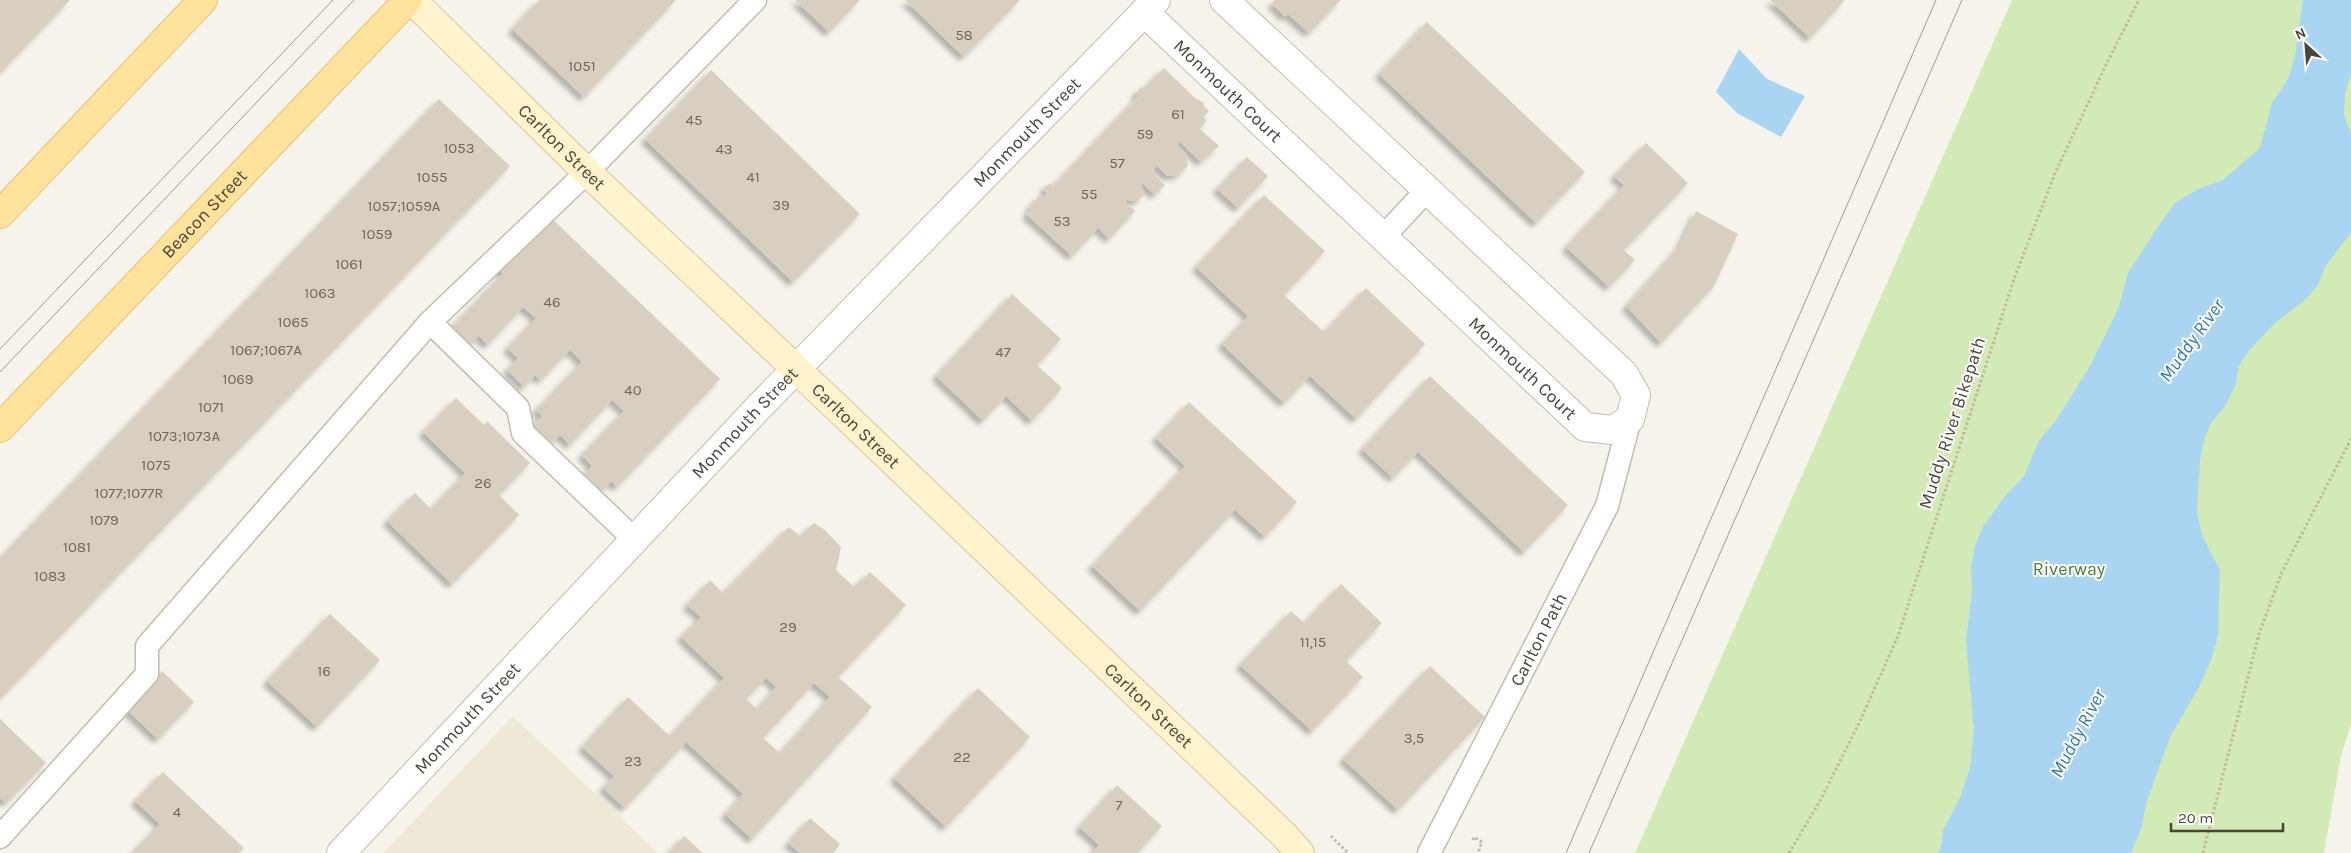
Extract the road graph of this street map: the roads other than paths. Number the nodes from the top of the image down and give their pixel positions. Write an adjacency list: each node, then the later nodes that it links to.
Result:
1 (203, 0): 8 (main road)
2 (410, 0): 6 (main road, Carlton Street); 13 (main road, Beacon Street)
3 (755, 0): 6 (lane)
4 (1224, 0): 7 (street)
5 (1150, 6): 9 (street, Monmouth Court); 11 (street, Monmouth Street)
6 (587, 172): 10 (lane); 11 (main road, Carlton Street)
7 (1427, 190): 9 (lane); 12 (street)
8 (0, 214)
9 (1383, 237): 12 (street, Monmouth Court)
10 (430, 322): 14 (lane); 15 (lane)
11 (796, 369): 14 (street, Monmouth Street); 17 (main road, Carlton Street)
12 (1630, 419): 18 (lane, Carlton Path)
13 (0, 428)
14 (635, 540): 16 (street, Monmouth Street)
15 (0, 837)
16 (341, 853)
17 (1300, 853)
18 (1429, 853)

